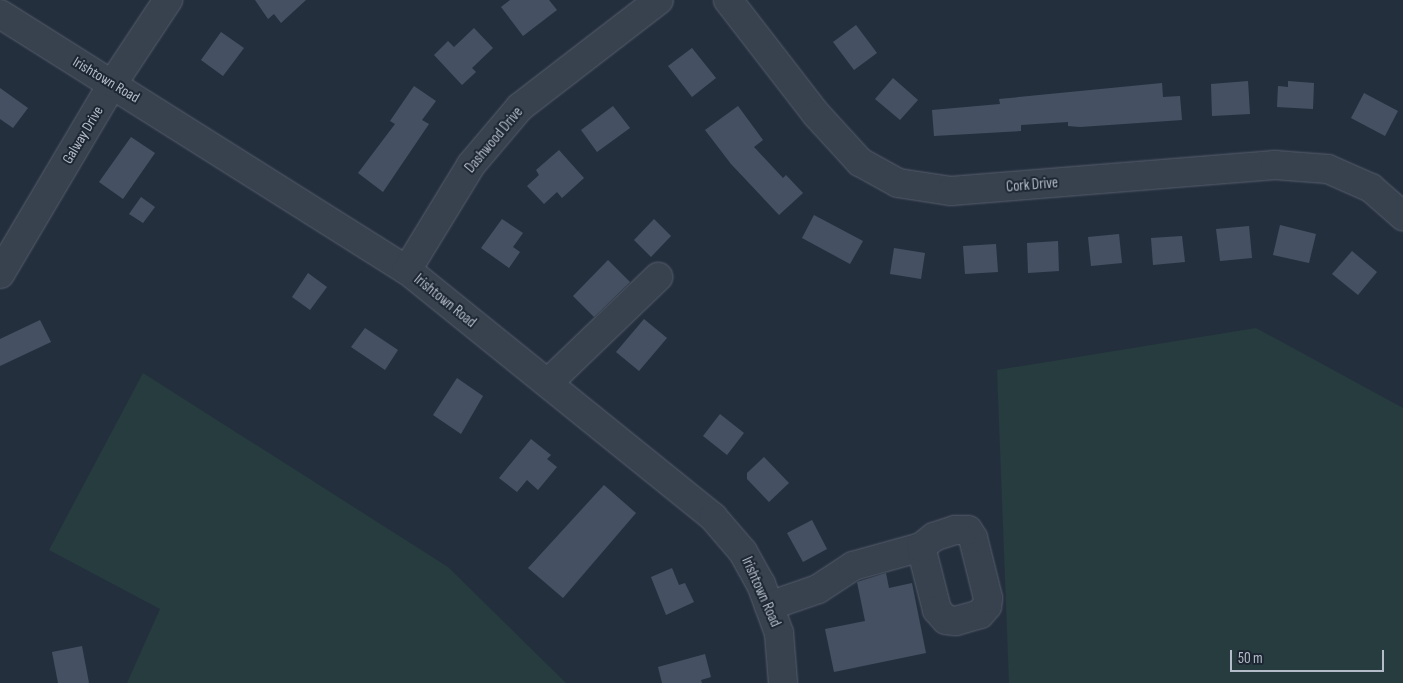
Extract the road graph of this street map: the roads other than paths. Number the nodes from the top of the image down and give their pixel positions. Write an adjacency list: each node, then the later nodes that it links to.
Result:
1 (168, 0): 5 (street, Galway Drive)
2 (659, 0): 8 (street, Dashwood Drive)
3 (728, 0): 6 (street, Cork Drive)
4 (0, 14): 5 (street, Irishtown Road)
5 (114, 83): 7 (street, Galway Drive); 8 (street, Irishtown Road)
6 (1403, 216)
7 (8, 247): 9 (street, Galway Drive)
8 (406, 270): 11 (street, Irishtown Road)
9 (0, 274)
10 (658, 277): 11 (street)
11 (548, 383): 13 (street, Irishtown Road)
12 (921, 547): 13 (street)
13 (768, 606): 14 (street, Irishtown Road)
14 (784, 683)

